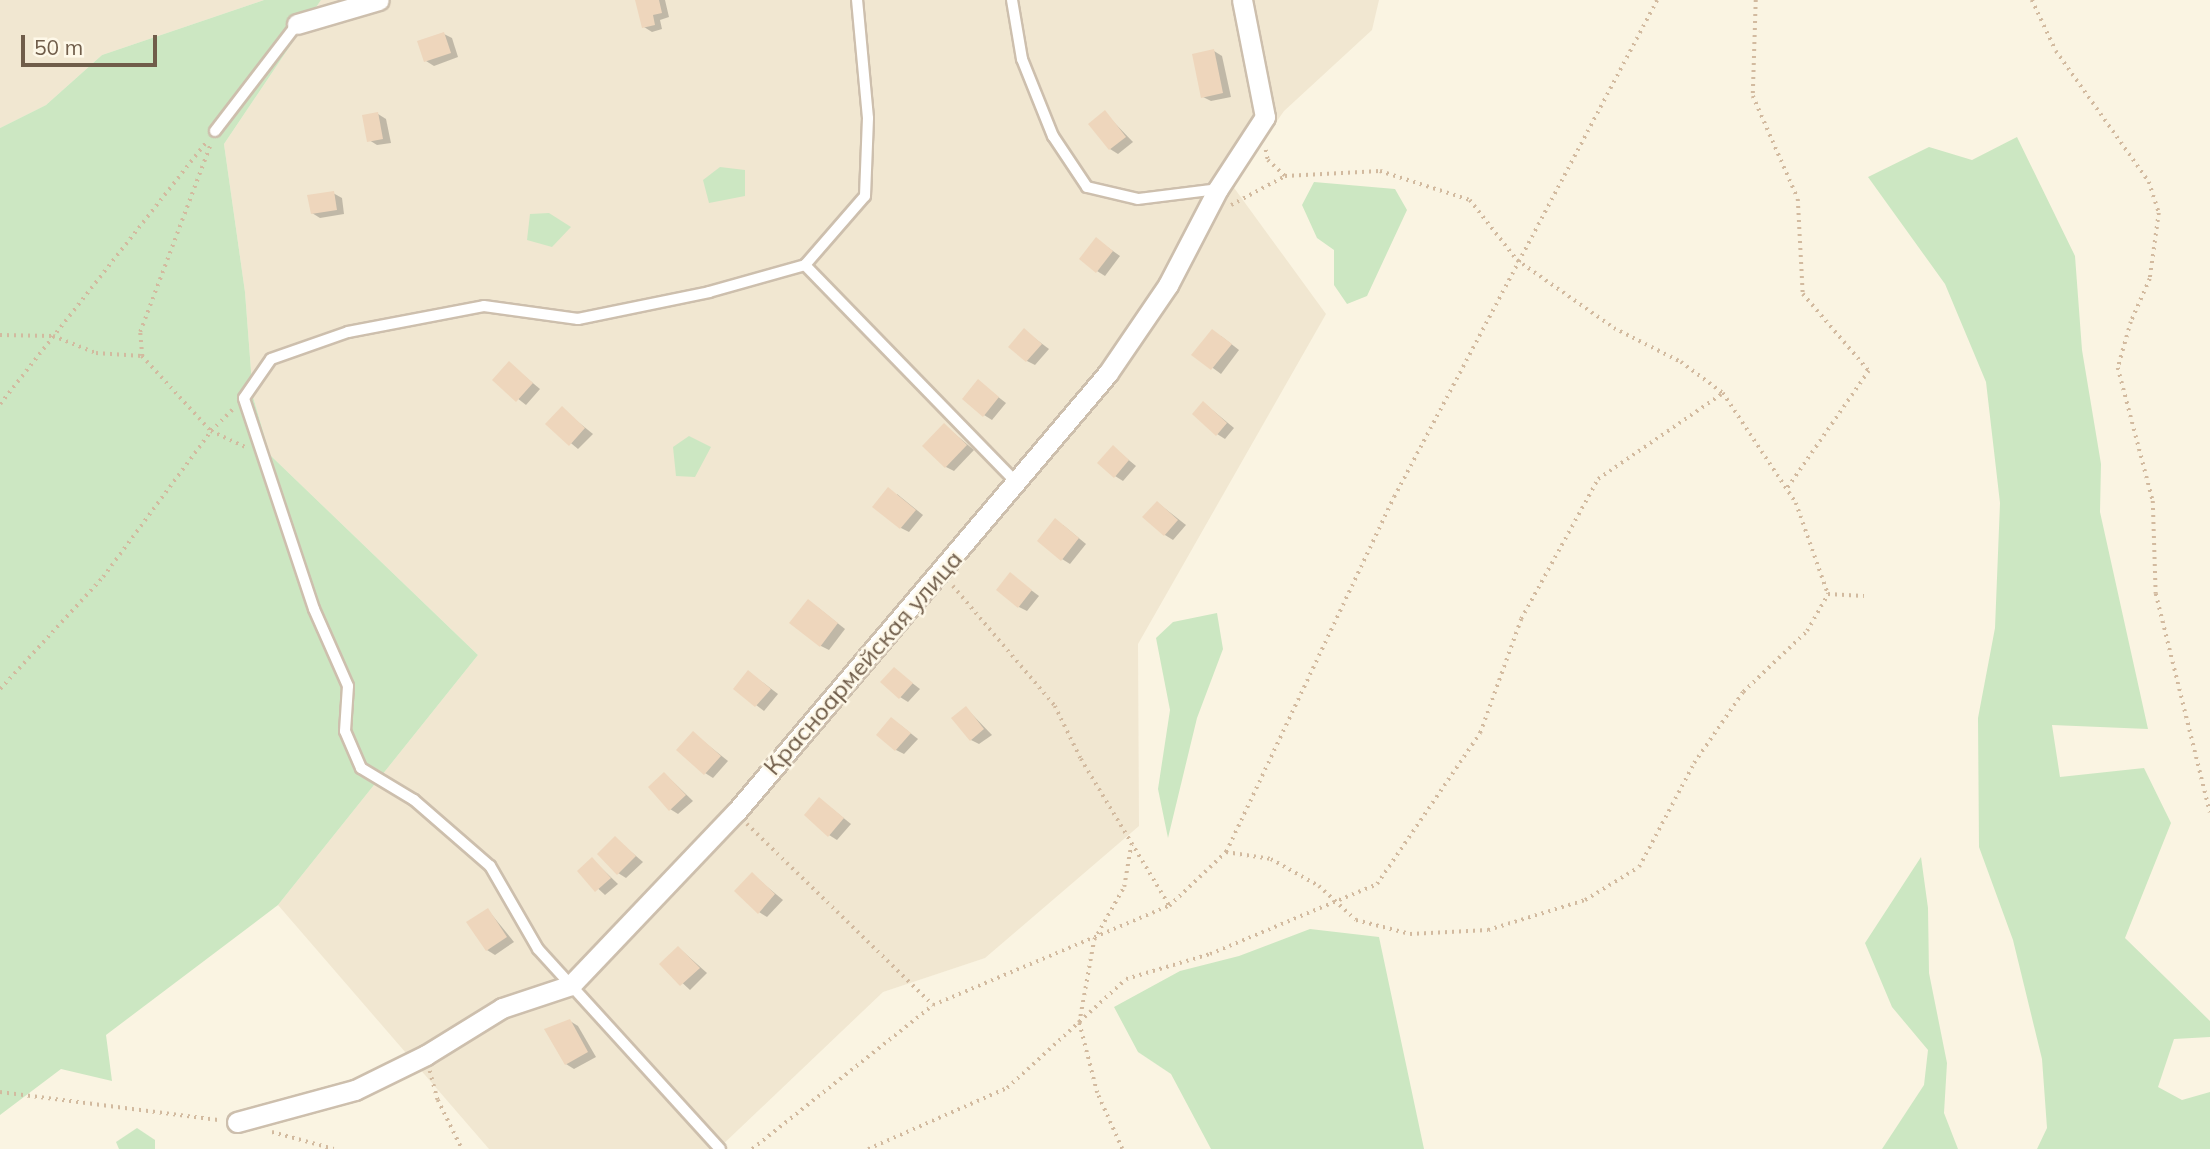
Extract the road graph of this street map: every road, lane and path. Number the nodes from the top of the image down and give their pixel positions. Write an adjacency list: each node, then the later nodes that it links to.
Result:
1 (857, 0): 15 (lane)
2 (1012, 0): 12 (lane)
3 (1242, 0): 9 (street)
4 (1657, 0): 14 (path)
5 (1756, 0): 25 (path)
6 (2032, 0): 31 (path)
7 (373, 1): 8 (street)
8 (297, 24): 10 (lane)
9 (1265, 117): 11 (path); 12 (street, Красноармейская улица)
10 (215, 131): 17 (path); 18 (path)
11 (1285, 176): 13 (path); 14 (path)
12 (1218, 189): 13 (street, Красноармейская улица)
13 (1201, 222): 24 (street, Красноармейская улица)
14 (1517, 260): 19 (path); 33 (path)
15 (805, 265): 20 (lane); 24 (lane)
16 (0, 335): 17 (path)
17 (53, 336): 18 (path); 21 (path)
18 (142, 356): 22 (path)
19 (1723, 393): 25 (path); 34 (path)
20 (243, 398): 22 (path); 23 (lane)
21 (0, 404)
22 (211, 431): 23 (path); 29 (path)
23 (263, 455): 36 (lane)
24 (1014, 480): 26 (street, Красноармейская улица)
25 (1787, 489): 27 (path)
26 (943, 572): 30 (street, Красноармейская улица); 32 (path)
27 (1828, 594): 28 (path); 34 (path)
28 (1864, 596)
29 (0, 689)
30 (736, 812): 36 (street, Красноармейская улица); 37 (path)
31 (2210, 812)
32 (1131, 843): 35 (path); 38 (path)
33 (1226, 852): 34 (path); 35 (path)
34 (1338, 903): 38 (path)
35 (1169, 906): 37 (path)
36 (571, 985): 39 (street, Красноармейская улица); 44 (lane)
37 (933, 1006): 45 (path)
38 (1079, 1023): 46 (path); 47 (path)
39 (426, 1055): 41 (street, Красноармейская улица); 43 (path)
40 (0, 1092): 41 (path)
41 (237, 1122): 42 (path)
42 (334, 1149)
43 (462, 1149)
44 (720, 1149)
45 (752, 1149)
46 (868, 1149)
47 (1122, 1149)

